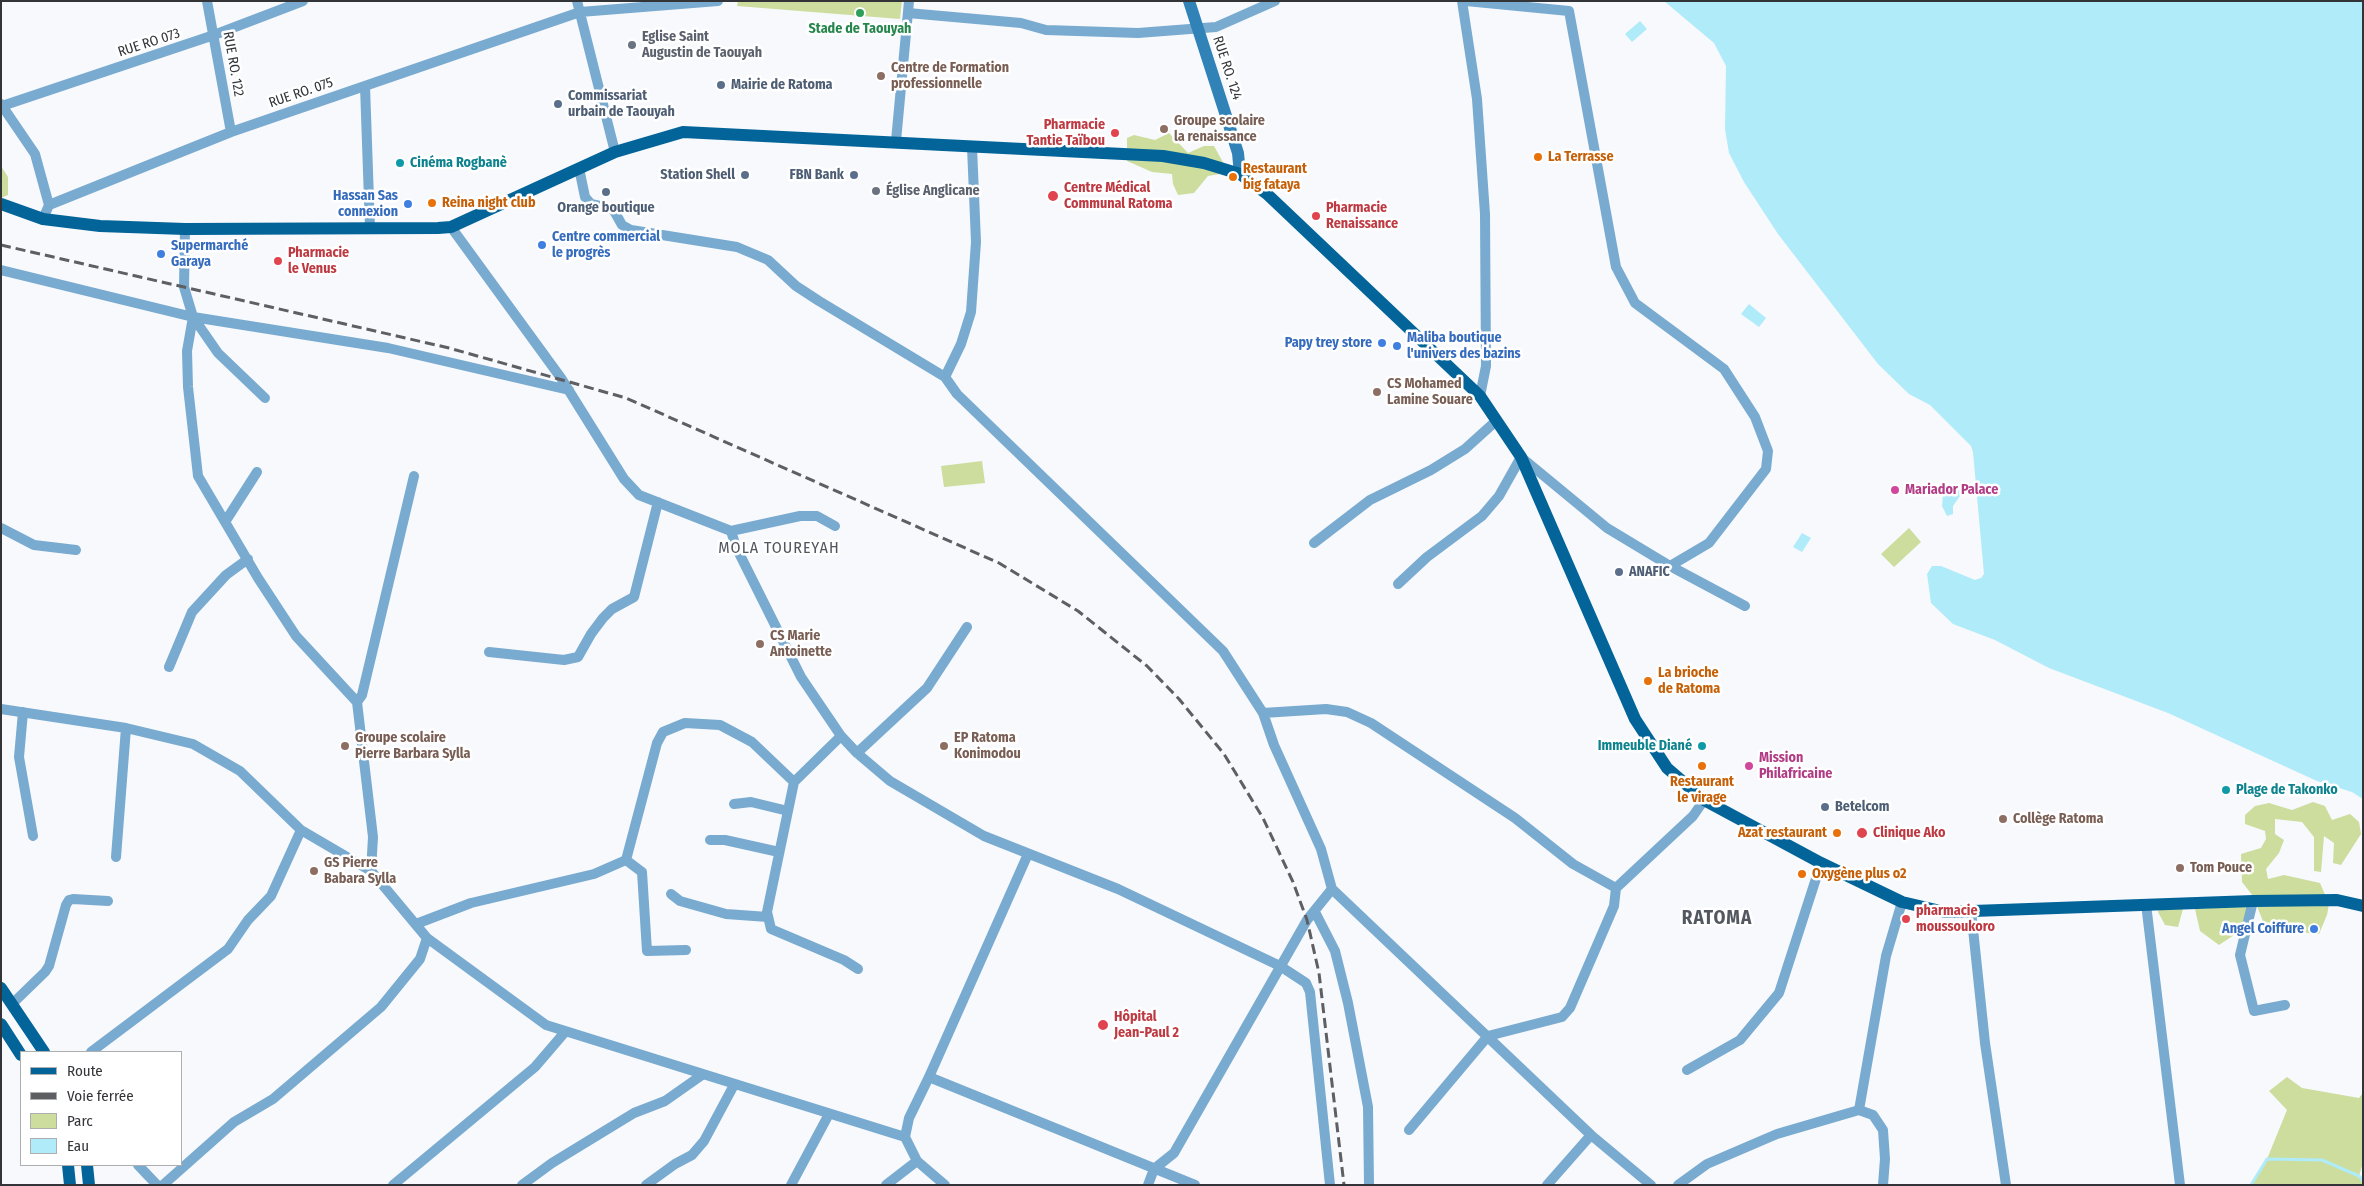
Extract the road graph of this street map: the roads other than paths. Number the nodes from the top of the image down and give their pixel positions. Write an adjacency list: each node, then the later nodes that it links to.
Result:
1 (206, 1): 12 (street, RUE RO. 122)
2 (303, 1): 12 (street, RUE RO 073)
3 (577, 1): 9 (street)
4 (718, 1): 9 (street, RUE RO. 075)
5 (909, 1): 10 (street)
6 (1189, 1): 11 (street, RUE RO. 124)
7 (1276, 1): 11 (street)
8 (1464, 1): 31 (street); 45 (street)
9 (580, 12): 13 (street, RUE RO. 075); 18 (street)
10 (908, 13): 11 (street); 16 (street)
11 (1199, 29): 20 (street, RUE RO. 124)
12 (214, 36): 14 (street, RUE RO 073); 15 (street, RUE RO. 122)
13 (365, 86): 15 (street, RUE RO. 075); 26 (street)
14 (2, 105): 22 (street)
15 (231, 132): 22 (street, RUE RO. 075)
16 (896, 141): 17 (main road); 18 (main road)
17 (972, 147): 20 (main road); 29 (street)
18 (615, 152): 19 (main road)
19 (579, 168): 24 (main road); 29 (street)
20 (1240, 174): 31 (main road)
21 (1, 204): 23 (main road)
22 (49, 205): 23 (street)
23 (43, 218): 25 (main road)
24 (451, 226): 26 (main road); 30 (street)
25 (185, 228): 26 (main road); 28 (street)
26 (370, 228)
27 (1, 270): 28 (street)
28 (194, 316): 30 (street); 32 (street); 38 (street)
29 (945, 377): 54 (street)
30 (568, 390): 37 (street)
31 (1480, 396): 33 (main road)
32 (265, 398)
33 (1496, 421): 34 (main road); 42 (street)
34 (1521, 457): 45 (street); 46 (street); 59 (main road)
35 (257, 472): 38 (street)
36 (414, 476): 51 (street)
37 (658, 502): 41 (street); 49 (street)
38 (225, 522): 44 (street)
39 (835, 526): 41 (street)
40 (1, 528): 43 (street)
41 (731, 530): 56 (street)
42 (1314, 543)
43 (76, 550)
44 (248, 559): 50 (street); 51 (street)
45 (1670, 566): 47 (street)
46 (1398, 584)
47 (1745, 606)
48 (967, 627): 57 (street)
49 (488, 652)
50 (168, 667)
51 (357, 702): 70 (street)
52 (1, 709): 53 (street)
53 (23, 712): 55 (street); 63 (street)
54 (1263, 713): 71 (street); 72 (street)
55 (126, 728): 62 (street); 67 (street)
56 (841, 736): 57 (street); 58 (street)
57 (857, 753): 66 (street)
58 (794, 782): 61 (street); 68 (street)
59 (1704, 800): 69 (main road); 71 (street)
60 (734, 804): 61 (street)
61 (788, 811): 65 (street)
62 (301, 830): 70 (street); 94 (street)
63 (33, 836)
64 (710, 840): 65 (street)
65 (780, 852): 81 (street)
66 (1028, 854): 85 (street); 98 (street)
67 (116, 857)
68 (626, 860): 82 (street); 84 (street)
69 (1821, 862): 76 (main road); 96 (street)
70 (371, 871): 82 (street)
71 (1616, 888): 92 (street)
72 (1332, 890): 80 (street); 92 (street)
73 (672, 894): 81 (street)
74 (108, 901): 88 (street)
75 (2253, 901): 77 (main road); 78 (main road); 89 (street)
76 (1902, 902): 79 (main road); 100 (street)
77 (2146, 904): 79 (main road); 129 (street)
78 (2363, 906)
79 (1971, 910): 128 (street)
80 (1315, 912): 85 (street); 123 (street)
81 (768, 917): 86 (street)
82 (416, 924): 83 (street)
83 (428, 938): 91 (street); 113 (street)
84 (686, 950)
85 (1280, 966): 109 (street); 122 (street)
86 (858, 970)
87 (1, 988): 88 (main road)
88 (13, 1003): 93 (main road)
89 (2284, 1005)
90 (1, 1024): 95 (main road)
91 (564, 1032): 97 (street); 114 (street)
92 (1488, 1036): 102 (street); 103 (street)
93 (43, 1051)
94 (92, 1051)
95 (20, 1053)
96 (1687, 1070)
97 (702, 1075): 99 (street); 115 (street)
98 (930, 1078): 104 (street); 109 (street)
99 (734, 1085): 101 (street); 116 (street)
100 (1859, 1110): 126 (street); 127 (street)
101 (829, 1114): 104 (street); 117 (street)
102 (1409, 1130)
103 (1591, 1135): 124 (street); 125 (street)
104 (905, 1137): 105 (street)
105 (917, 1161): 118 (street); 119 (street)
106 (68, 1166): 110 (main road)
107 (87, 1166): 111 (main road)
108 (139, 1166): 112 (street)
109 (1154, 1169): 120 (street); 121 (street)
110 (70, 1185)
111 (89, 1185)
112 (158, 1185)
113 (163, 1185)
114 (393, 1185)
115 (522, 1185)
116 (646, 1185)
117 (791, 1185)
118 (886, 1185)
119 (945, 1185)
120 (1148, 1185)
121 (1195, 1185)
122 (1330, 1185)
123 (1369, 1185)
124 (1547, 1185)
125 (1651, 1185)
126 (1678, 1185)
127 (1883, 1185)
128 (2006, 1185)
129 (2180, 1185)

